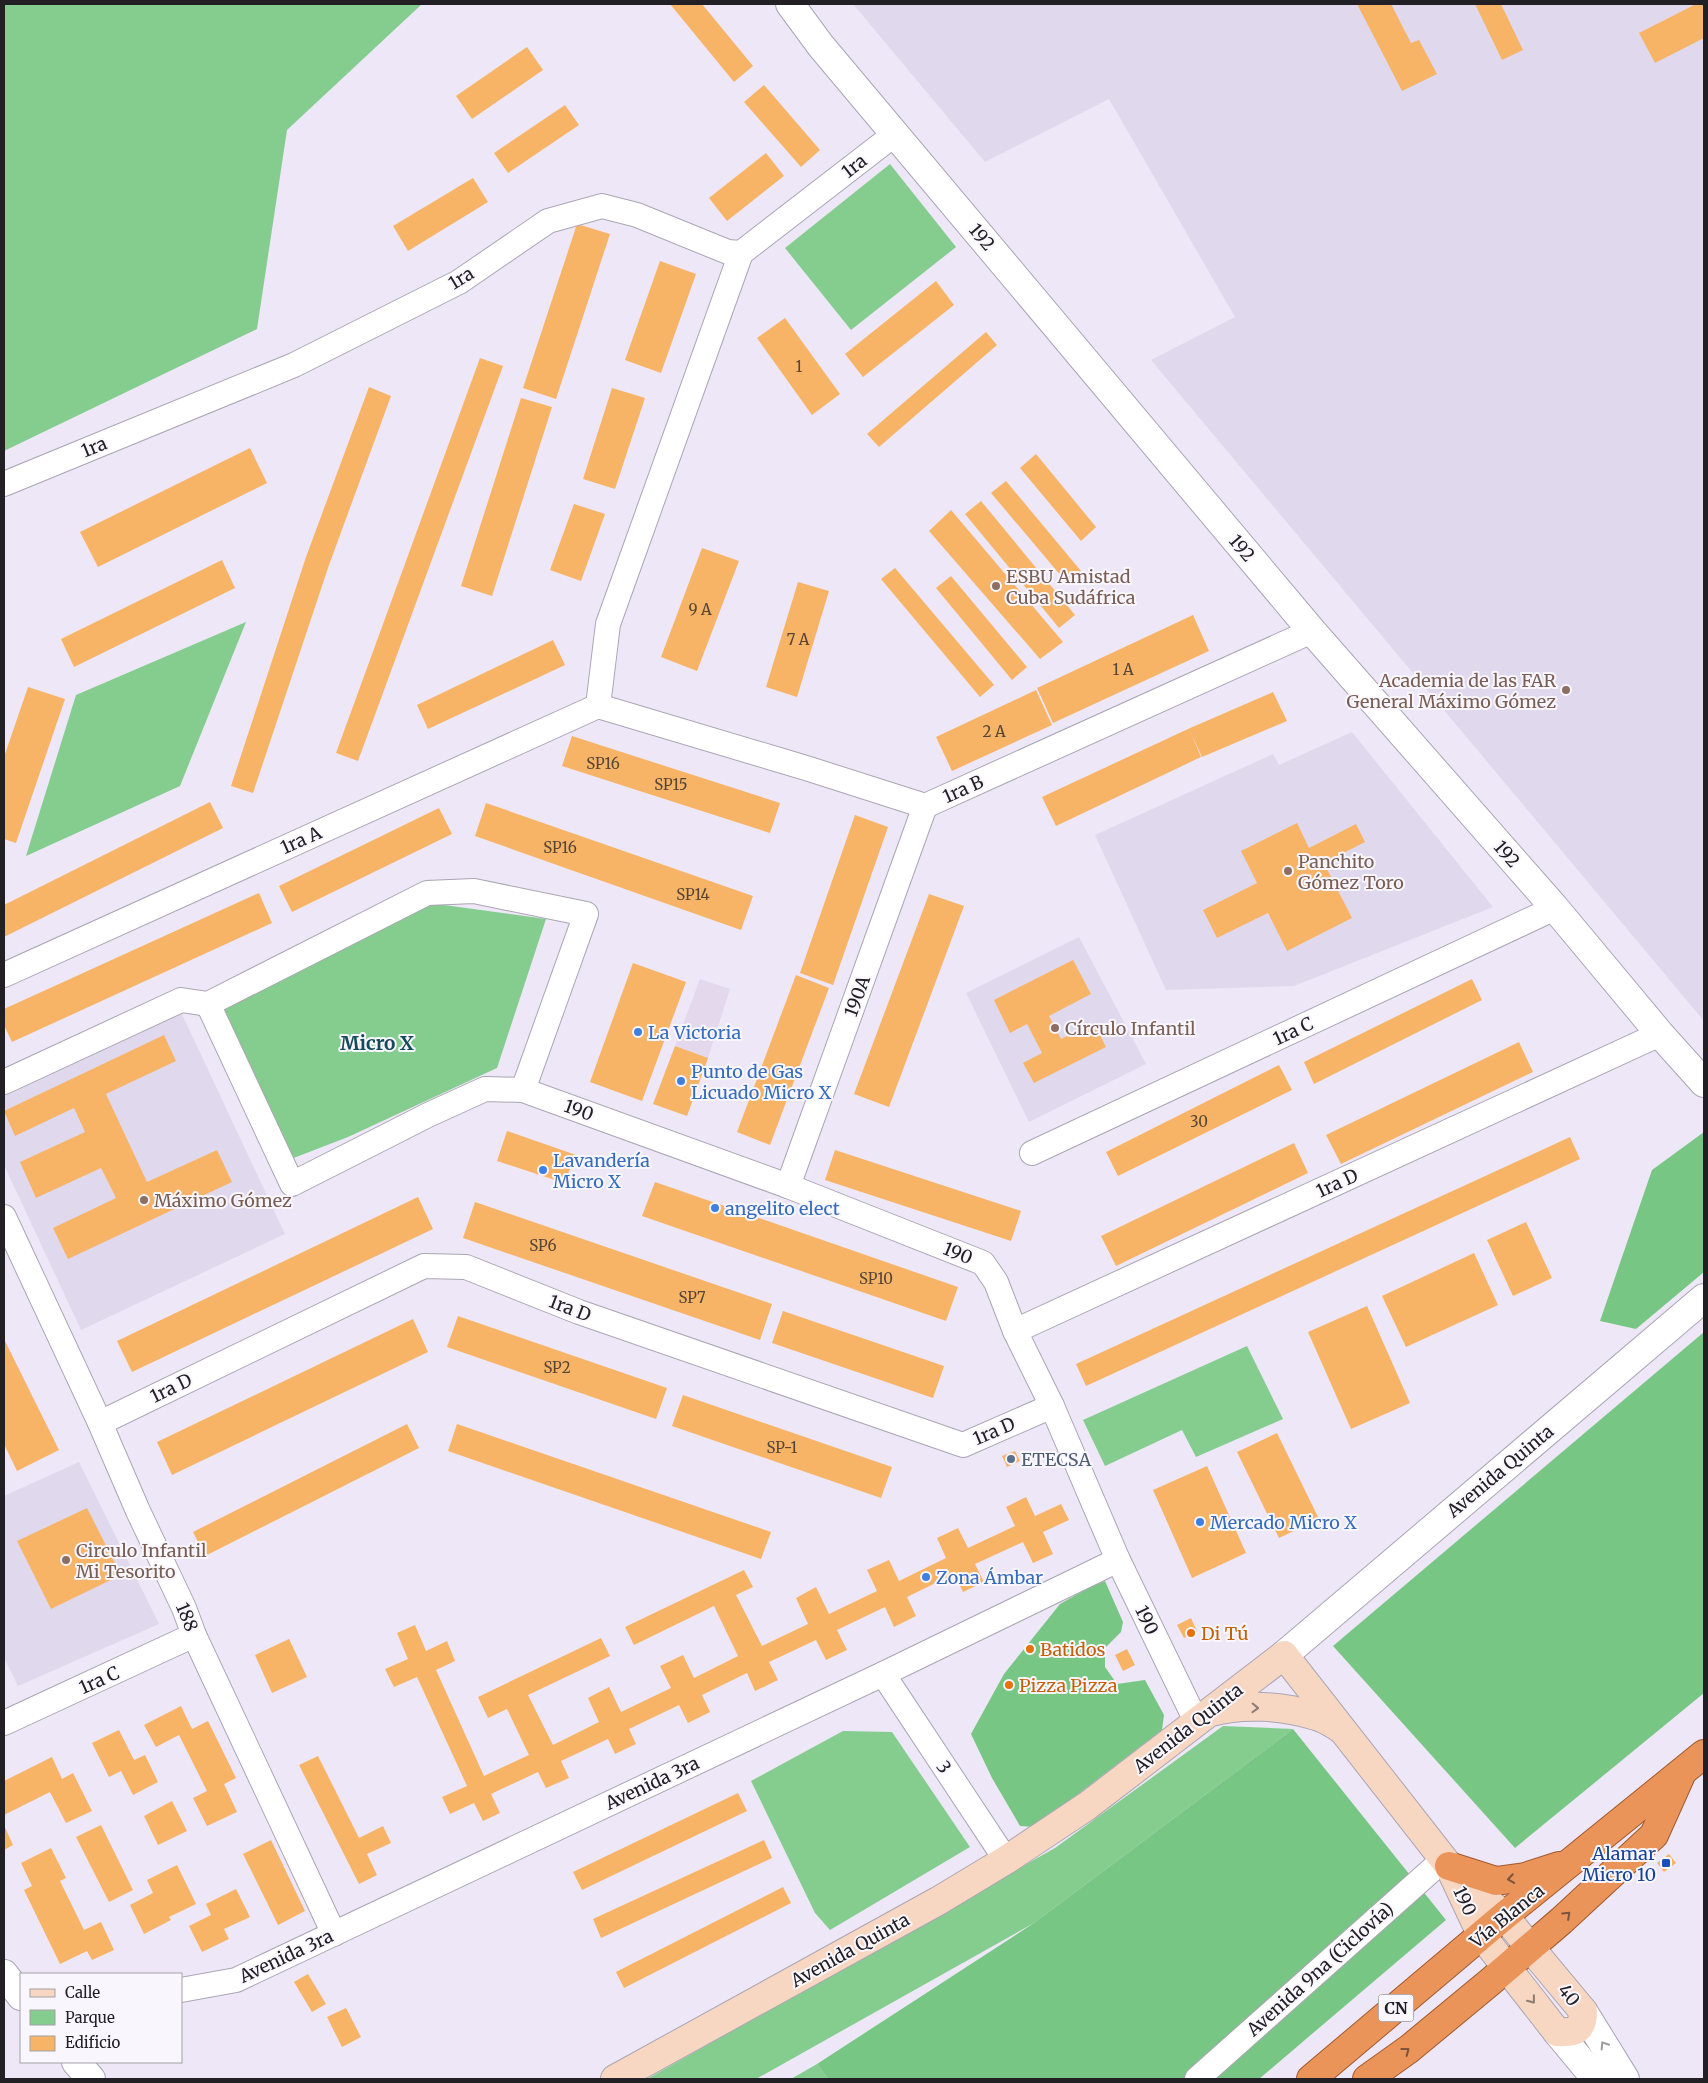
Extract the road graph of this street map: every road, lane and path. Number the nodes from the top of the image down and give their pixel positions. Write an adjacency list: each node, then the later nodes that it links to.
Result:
1 (790, 4): 2 (street, 192)
2 (895, 134): 3 (street, 1ra); 5 (street, 192)
3 (741, 253): 4 (street, 1ra); 6 (street)
4 (4, 484)
5 (1312, 631): 7 (street, 1ra B); 8 (street, 192)
6 (598, 706): 7 (street, 1ra B); 9 (street, 1ra A)
7 (925, 806): 16 (street, 190A)
8 (1554, 908): 11 (street, 192); 15 (street, 1ra C)
9 (4, 975)
10 (208, 1004): 12 (street); 14 (street, 190); 14 (street)
11 (1660, 1034): 13 (street, 192); 19 (street, 1ra D)
12 (4, 1082)
13 (1704, 1083)
14 (523, 1090): 16 (street, 190)
15 (1032, 1153)
16 (788, 1186): 19 (street, 190)
17 (4, 1217): 21 (street, 188)
18 (1704, 1298): 24 (street, Avenida Quinta)
19 (1015, 1331): 20 (street, 190)
20 (1052, 1406): 21 (street, 1ra D); 22 (street, 190)
21 (100, 1423): 23 (street, 188)
22 (1118, 1560): 25 (street, Avenida 3ra); 27 (street, 190)
23 (194, 1635): 26 (street, 1ra C); 35 (street, 188)
24 (1284, 1655): 27 (main road, Avenida Quinta); 28 (main road, 190)
25 (883, 1674): 31 (street, 3); 35 (street, Avenida 3ra)
26 (6, 1716)
27 (1202, 1717): 28 (main road, one-way to 28); 31 (main road, Avenida Quinta)
28 (1342, 1729): 33 (main road, 190)
29 (1704, 1754): 30 (highway, Vía Blanca / CN)
30 (1682, 1772): 32 (highway, Vía Blanca / CN); 37 (highway, one-way to 30)
31 (1006, 1860): 46 (main road, Avenida Quinta)
32 (1575, 1860): 33 (highway, one-way to 33); 34 (highway, Vía Blanca / CN)
33 (1446, 1862): 34 (main road, 190); 36 (main road, 190); 47 (street, Avenida 9na (Ciclovía))
34 (1504, 1916): 36 (highway, Vía Blanca / CN); 37 (main road, 40)
35 (334, 1934): 40 (street, Avenida 3ra)
36 (1482, 1936): 38 (main road, 40); 48 (highway, Vía Blanca / CN)
37 (1530, 1947): 38 (highway); 42 (main road, 40)
38 (1506, 1968): 43 (main road, 40, one-way to 43); 49 (highway, one-way to 38)
39 (4, 1974): 41 (street)
40 (182, 1990)
41 (20, 1995)
42 (1582, 2011): 43 (main road); 51 (street, 40, one-way to 42)
43 (1557, 2032): 50 (street, 40)
44 (77, 2063): 45 (street)
45 (91, 2079)
46 (616, 2079)
47 (1196, 2079)
48 (1311, 2079)
49 (1366, 2079)
50 (1596, 2079)
51 (1625, 2079)

